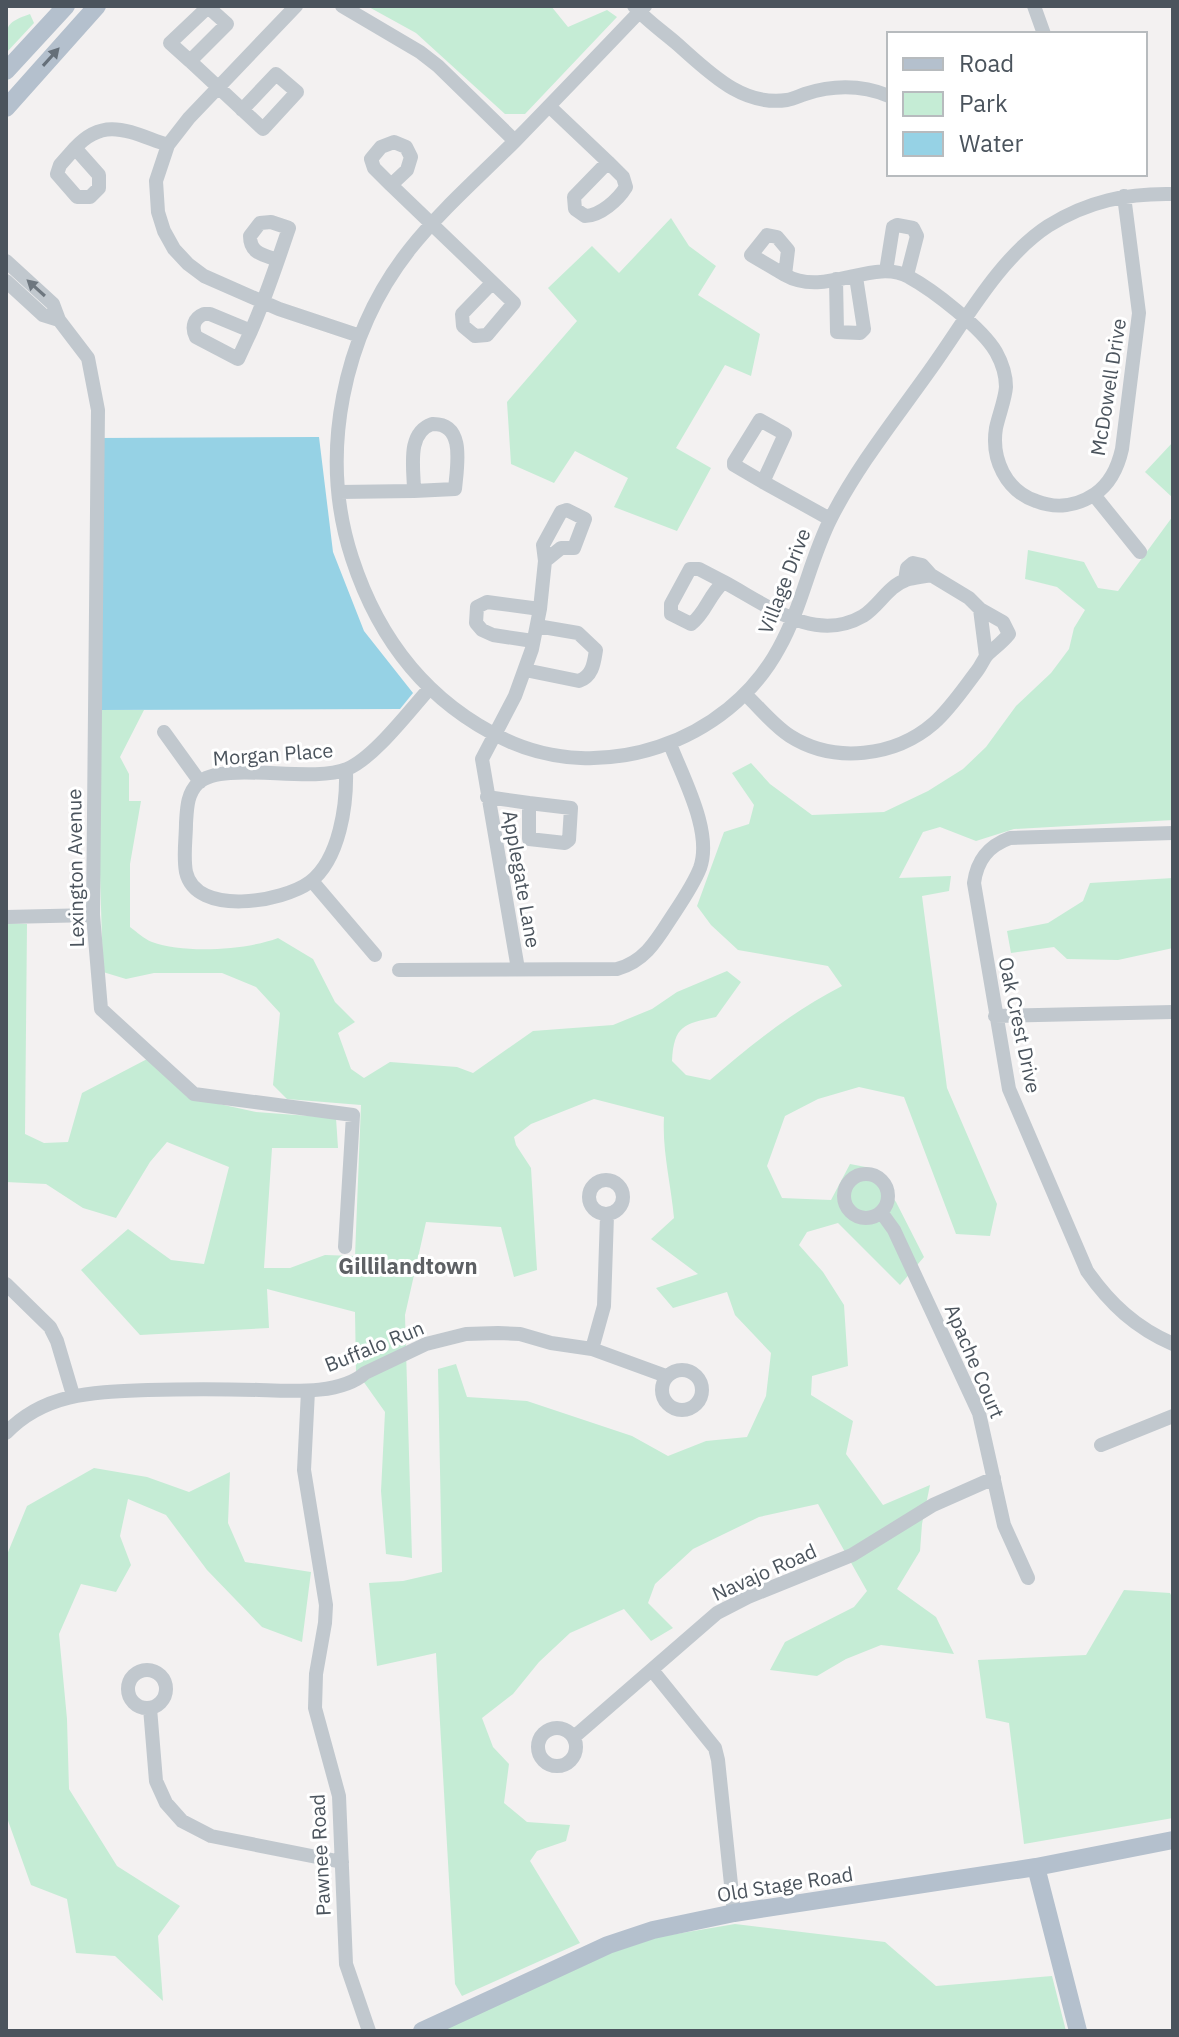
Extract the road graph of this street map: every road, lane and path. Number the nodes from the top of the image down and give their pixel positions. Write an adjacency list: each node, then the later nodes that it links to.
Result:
1 (66, 6): 9 (main road)
2 (97, 6): 13 (main road, one-way to 2)
3 (296, 6): 10 (street)
4 (342, 6): 15 (street)
5 (1034, 6): 7 (street)
6 (639, 8): 11 (street); 12 (street, Village Drive)
7 (1043, 32)
8 (190, 61): 10 (street)
9 (6, 71)
10 (218, 87): 14 (street); 16 (street)
11 (887, 95)
12 (549, 106): 15 (street, Village Drive); 18 (street)
13 (6, 108)
14 (242, 110)
15 (515, 141): 22 (street, Village Drive)
16 (168, 145): 17 (street); 32 (street)
17 (75, 148)
18 (608, 162)
19 (391, 185): 22 (street)
20 (1173, 194): 21 (street, Village Drive)
21 (1124, 196): 33 (street, Village Drive); 40 (street, McDowell Drive)
22 (432, 224): 31 (street); 36 (street, Village Drive)
23 (278, 260): 23 (street); 32 (street)
24 (6, 261): 34 (street, Lexington Avenue, one-way to 24)
25 (886, 271): 27 (street); 27 (street); 28 (street)
26 (785, 275): 29 (street)
27 (907, 275): 33 (street)
28 (856, 277): 29 (street); 29 (street)
29 (836, 279)
30 (6, 281): 34 (street)
31 (492, 283)
32 (264, 302): 35 (street); 36 (street)
33 (966, 319): 40 (street); 41 (street, Village Drive)
34 (59, 320): 63 (street, Lexington Avenue)
35 (251, 331)
36 (360, 336): 39 (street, Village Drive)
37 (763, 482): 41 (street)
38 (414, 491): 38 (street); 39 (street)
39 (339, 492): 52 (street, Village Drive)
40 (1094, 495): 42 (street)
41 (830, 519): 47 (street, Village Drive)
42 (1140, 552)
43 (545, 561): 45 (street, Applegate Lane)
44 (724, 582): 47 (street)
45 (540, 609): 48 (street, Applegate Lane); 49 (street)
46 (980, 609): 47 (street); 50 (street); 50 (street)
47 (792, 618): 53 (street, Village Drive)
48 (537, 626): 49 (street, Applegate Lane); 51 (street)
49 (533, 641): 51 (street, Applegate Lane)
50 (986, 656): 53 (street)
51 (525, 670): 55 (street, Applegate Lane)
52 (430, 688): 55 (street, Village Drive); 57 (street, Morgan Place)
53 (745, 694): 56 (street, Village Drive)
54 (164, 732): 58 (street)
55 (493, 734): 56 (street, Village Drive); 59 (street, Applegate Lane)
56 (670, 744): 66 (street, Applegate Lane)
57 (346, 770): 58 (street, Morgan Place); 62 (street, Morgan Place)
58 (200, 782): 62 (street, Morgan Place)
59 (487, 797): 60 (street, Applegate Lane); 66 (street, Applegate Lane)
60 (529, 803)
61 (1173, 833): 69 (street, Oak Crest Drive)
62 (312, 881): 65 (street)
63 (93, 915): 64 (street); 72 (street, Lexington Avenue)
64 (6, 917)
65 (375, 955)
66 (518, 969): 67 (street, Applegate Lane)
67 (399, 970)
68 (1173, 1012): 69 (street)
69 (995, 1016): 74 (street, Oak Crest Drive)
70 (881, 1212): 82 (street, Apache Court)
71 (607, 1215): 75 (street)
72 (345, 1247)
73 (6, 1284): 78 (street)
74 (1173, 1344)
75 (592, 1349): 76 (street, Buffalo Run); 77 (street, Buffalo Run)
76 (666, 1376)
77 (308, 1391): 78 (street, Buffalo Run); 88 (street, Pawnee Road)
78 (73, 1395): 80 (street, Buffalo Run)
79 (1173, 1416): 81 (street)
80 (6, 1433)
81 (1101, 1445)
82 (994, 1478): 83 (street, Apache Court); 84 (street, Navajo Road)
83 (1028, 1578)
84 (652, 1670): 86 (street, Navajo Road); 90 (street)
85 (150, 1708): 88 (street)
86 (574, 1737)
87 (1173, 1840): 89 (main road, Old Stage Road)
88 (342, 1862): 91 (street, Pawnee Road)
89 (1036, 1867): 90 (main road, Old Stage Road); 93 (main road)
90 (734, 1913): 92 (main road, Old Stage Road)
91 (369, 2031)
92 (422, 2031)
93 (1078, 2031)

